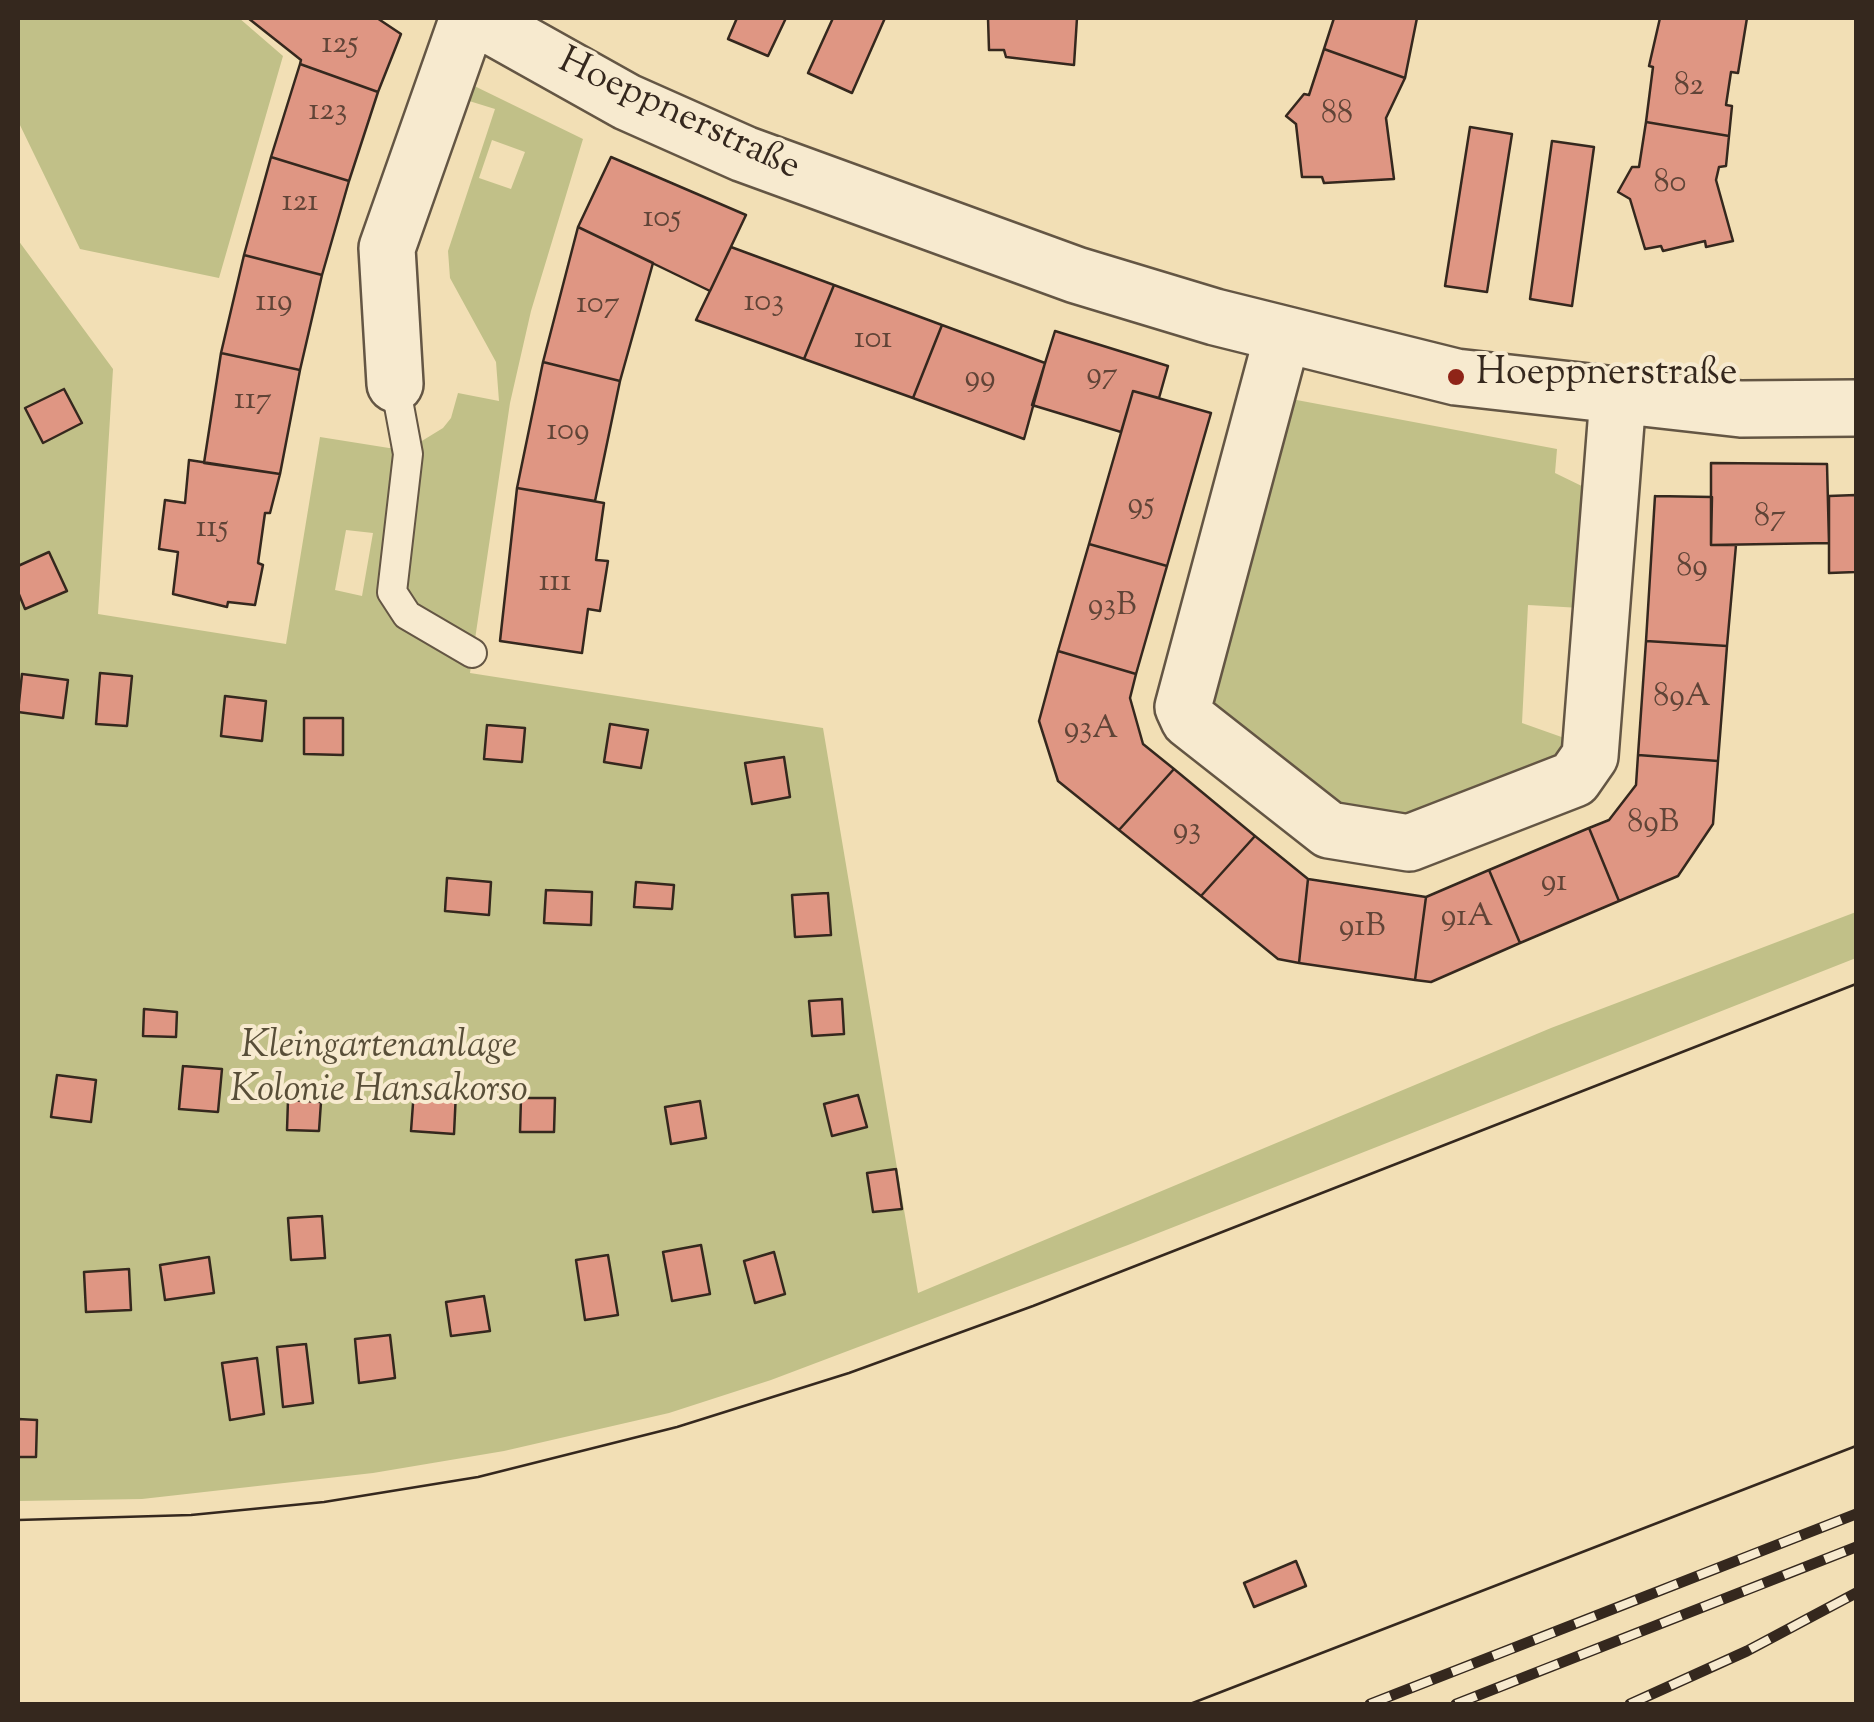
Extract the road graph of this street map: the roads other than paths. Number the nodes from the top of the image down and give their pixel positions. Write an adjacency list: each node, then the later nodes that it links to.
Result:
1 (468, 18): 4 (street)
2 (477, 18): 3 (street, Hoeppnerstraße)
3 (1283, 334): 5 (street, Hoeppnerstraße); 5 (street)
4 (396, 384): 7 (lane)
5 (1618, 397): 6 (street, Hoeppnerstraße)
6 (1856, 408)
7 (472, 653)

